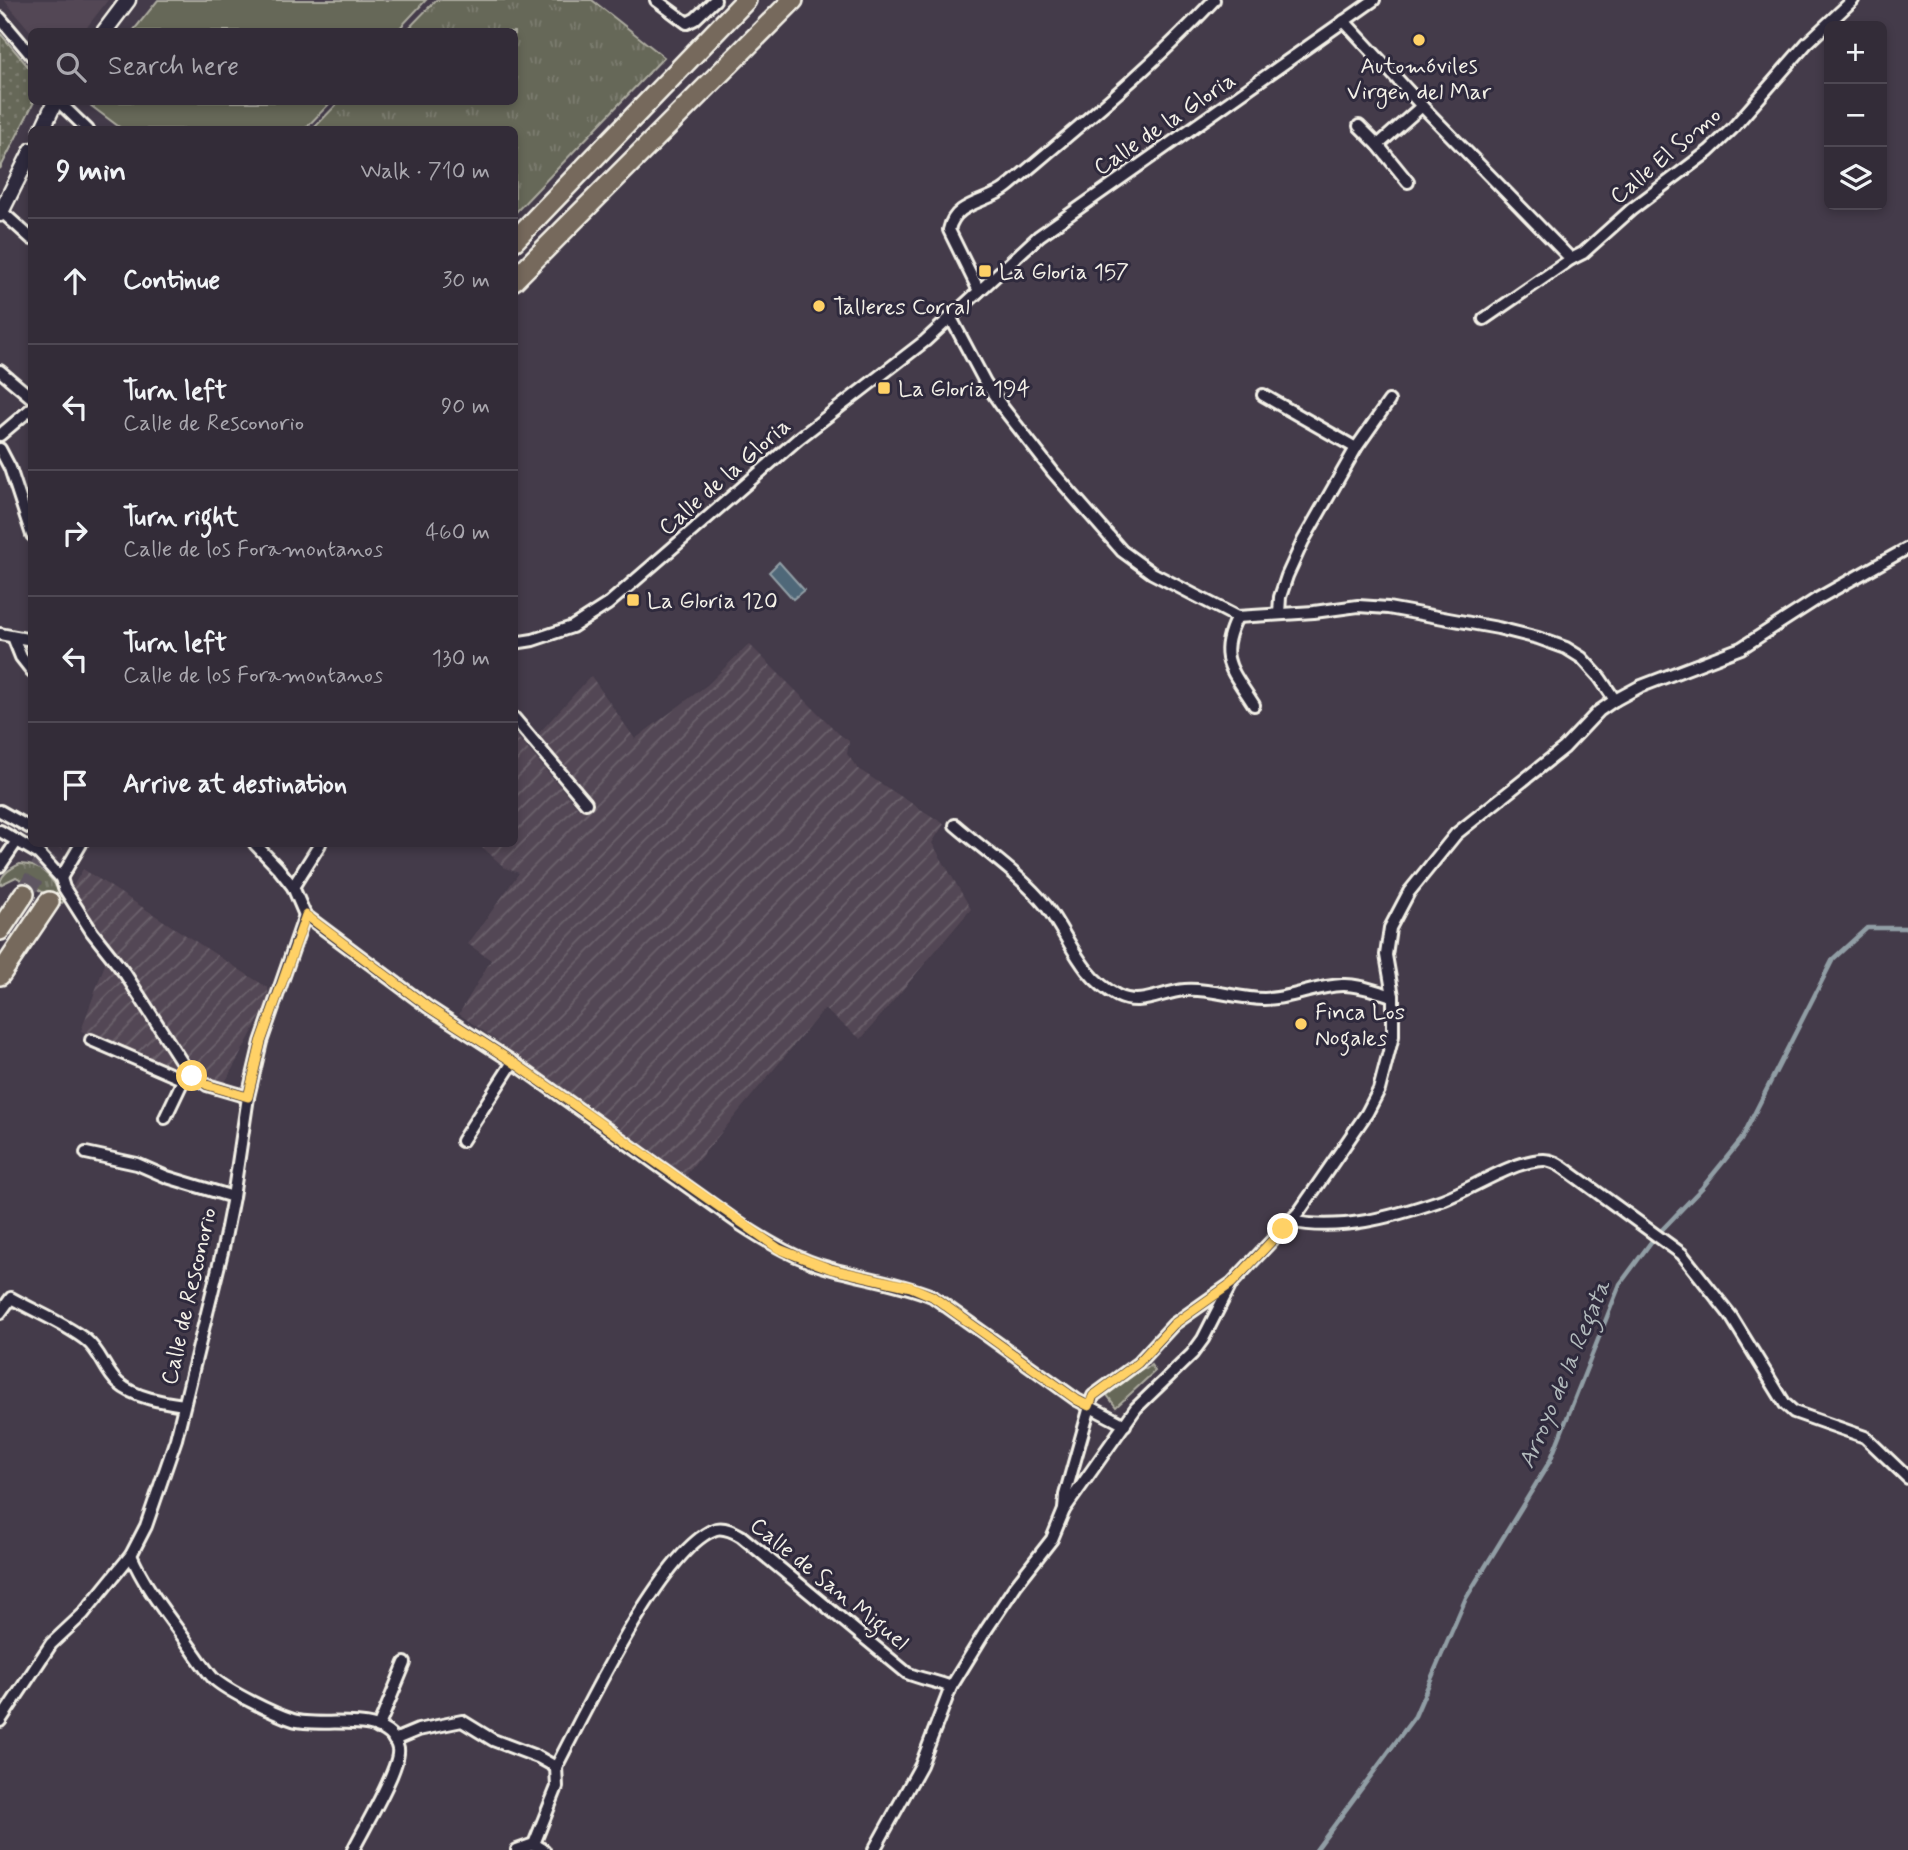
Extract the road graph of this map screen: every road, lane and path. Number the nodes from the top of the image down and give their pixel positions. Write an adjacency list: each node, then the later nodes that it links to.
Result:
1 (128, 0): 11 (main road)
2 (656, 0): 3 (street)
3 (715, 0)
4 (746, 0): 24 (highway)
5 (793, 0): 26 (highway)
6 (1214, 0): 27 (street, Calle de la Gloria)
7 (1374, 0): 10 (street, Calle de la Gloria)
8 (1853, 0): 25 (street, Calle El Somo)
9 (0, 18): 12 (street)
10 (1344, 21): 15 (street); 27 (street, Calle de la Gloria)
11 (107, 28)
12 (28, 51)
13 (55, 105): 16 (main road)
14 (60, 105): 17 (street)
15 (1422, 106): 19 (street); 25 (street)
16 (44, 126)
17 (84, 126)
18 (1359, 126): 19 (street)
19 (1378, 145): 21 (street)
20 (28, 158): 22 (main road)
21 (1408, 182)
22 (1, 213): 23 (street)
23 (28, 236)
24 (518, 238)
25 (1571, 259): 29 (street, Calle El Somo)
26 (518, 276)
27 (979, 291): 28 (street, Calle de la Gloria)
28 (951, 318): 41 (street); 45 (street, Calle de la Gloria)
29 (1484, 319)
30 (0, 371): 31 (street)
31 (28, 395)
32 (1263, 395): 37 (street)
33 (1389, 401): 37 (street)
34 (28, 411): 35 (street)
35 (0, 435)
36 (0, 449): 38 (street)
37 (1356, 449): 40 (street)
38 (28, 523)
39 (1908, 548): 47 (street)
40 (1279, 614): 41 (street); 47 (street)
41 (1237, 617): 48 (street)
42 (0, 634): 43 (street)
43 (13, 636): 44 (street); 46 (street)
44 (28, 639)
45 (518, 642)
46 (28, 666)
47 (1615, 700): 69 (street)
48 (1254, 705)
49 (518, 723): 50 (street)
50 (586, 803)
51 (0, 811): 53 (street)
52 (955, 825): 69 (street)
53 (28, 827)
54 (0, 831): 55 (street)
55 (17, 841): 56 (street); 61 (street)
56 (28, 845)
57 (79, 847): 62 (street)
58 (258, 847): 63 (street)
59 (318, 847): 63 (street)
60 (42, 849): 62 (street)
61 (0, 866)
62 (61, 877): 72 (street)
63 (293, 887): 66 (street)
64 (24, 894): 67 (highway)
65 (49, 902): 68 (highway)
66 (306, 915): 71 (street); 73 (street, Calle de Resconorio)
67 (0, 930)
68 (0, 975)
69 (1393, 996): 78 (street)
70 (91, 1040): 72 (street)
71 (513, 1062): 75 (street); 82 (street)
72 (186, 1076): 73 (street); 74 (street)
73 (248, 1097): 77 (street, Calle de Resconorio)
74 (165, 1118)
75 (462, 1141)
76 (86, 1153): 77 (street, Calle de Resconorio)
77 (233, 1197): 81 (street, Calle de Resconorio)
78 (1290, 1222): 79 (street); 84 (street)
79 (1232, 1283): 82 (street); 83 (street)
80 (0, 1313): 81 (street, Calle de Resconorio)
81 (184, 1405): 86 (street, Calle de Resconorio)
82 (1089, 1406): 83 (street); 85 (street)
83 (1125, 1425): 85 (street)
84 (1908, 1478)
85 (1064, 1510): 88 (street)
86 (131, 1555): 89 (street, Calle de Resconorio); 90 (street)
87 (405, 1664): 90 (street)
88 (951, 1687): 92 (street, Calle de San Miguel); 96 (street)
89 (2, 1715)
90 (377, 1728): 91 (street)
91 (394, 1740): 92 (street); 94 (street)
92 (556, 1767): 93 (street, Calle de San Miguel)
93 (539, 1847): 95 (street, Calle de San Miguel)
94 (353, 1850)
95 (517, 1850)
96 (874, 1850)

